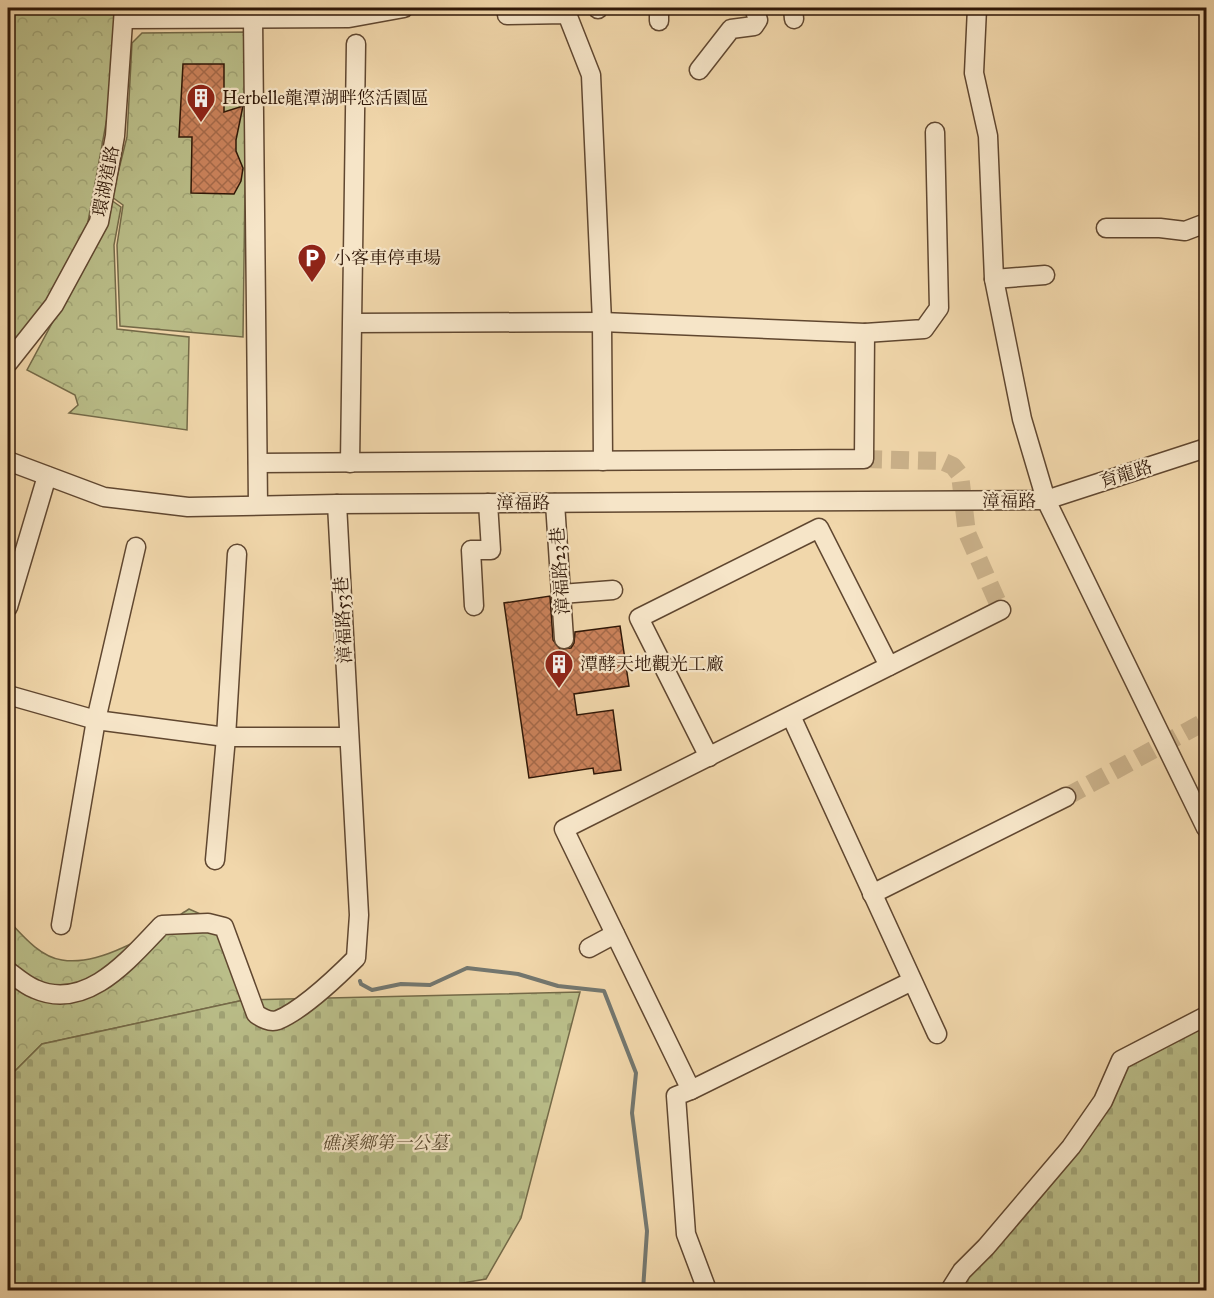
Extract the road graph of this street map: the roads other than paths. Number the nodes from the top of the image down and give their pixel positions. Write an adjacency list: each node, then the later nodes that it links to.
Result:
1 (404, 8): 6 (street)
2 (754, 8): 8 (street)
3 (977, 8): 13 (street, 漳福路)
4 (124, 14): 6 (street); 17 (street, 環湖道路)
5 (507, 15): 14 (street)
6 (253, 18): 22 (street)
7 (356, 44): 15 (street)
8 (699, 70)
9 (935, 132): 16 (street)
10 (1206, 223): 11 (street)
11 (1106, 228)
12 (1045, 275): 13 (street)
13 (994, 279): 24 (street, 漳福路)
14 (602, 322): 15 (street); 16 (street); 20 (street)
15 (353, 323): 21 (street)
16 (865, 333): 20 (street)
17 (8, 363)
18 (1206, 448): 24 (street, 育龍路)
19 (8, 461): 23 (street, 漳福路)
20 (603, 461): 21 (street)
21 (350, 463): 22 (street)
22 (258, 464): 28 (street)
23 (47, 476): 28 (street, 漳福路); 34 (street)
24 (1046, 501): 26 (street, 漳福路); 45 (street, 漳福路)
25 (488, 503): 26 (street, 漳福路); 27 (street, 漳福路); 33 (street)
26 (555, 503): 32 (street, 漳福路23巷)
27 (337, 504): 28 (street, 漳福路); 42 (street, 漳福路53巷)
28 (258, 505)
29 (136, 547): 40 (street)
30 (237, 554): 41 (street)
31 (613, 590): 32 (street)
32 (561, 594): 36 (street, 漳福路23巷)
33 (474, 606)
34 (8, 607)
35 (1001, 610): 37 (street)
36 (564, 639)
37 (889, 666): 39 (street); 43 (street)
38 (8, 695): 40 (street)
39 (790, 716): 43 (street); 47 (street)
40 (96, 720): 41 (street); 48 (street)
41 (226, 737): 42 (street); 46 (street)
42 (349, 737): 51 (street, 漳福路53巷)
43 (709, 757): 49 (street)
44 (1066, 797): 47 (street)
45 (1206, 828)
46 (215, 860)
47 (872, 894): 52 (street)
48 (62, 925)
49 (615, 934): 50 (street); 55 (street)
50 (589, 948)
51 (8, 971)
52 (912, 981): 54 (street); 55 (street)
53 (1206, 1016): 57 (street)
54 (937, 1034)
55 (691, 1090): 56 (street)
56 (707, 1290)
57 (950, 1290)

